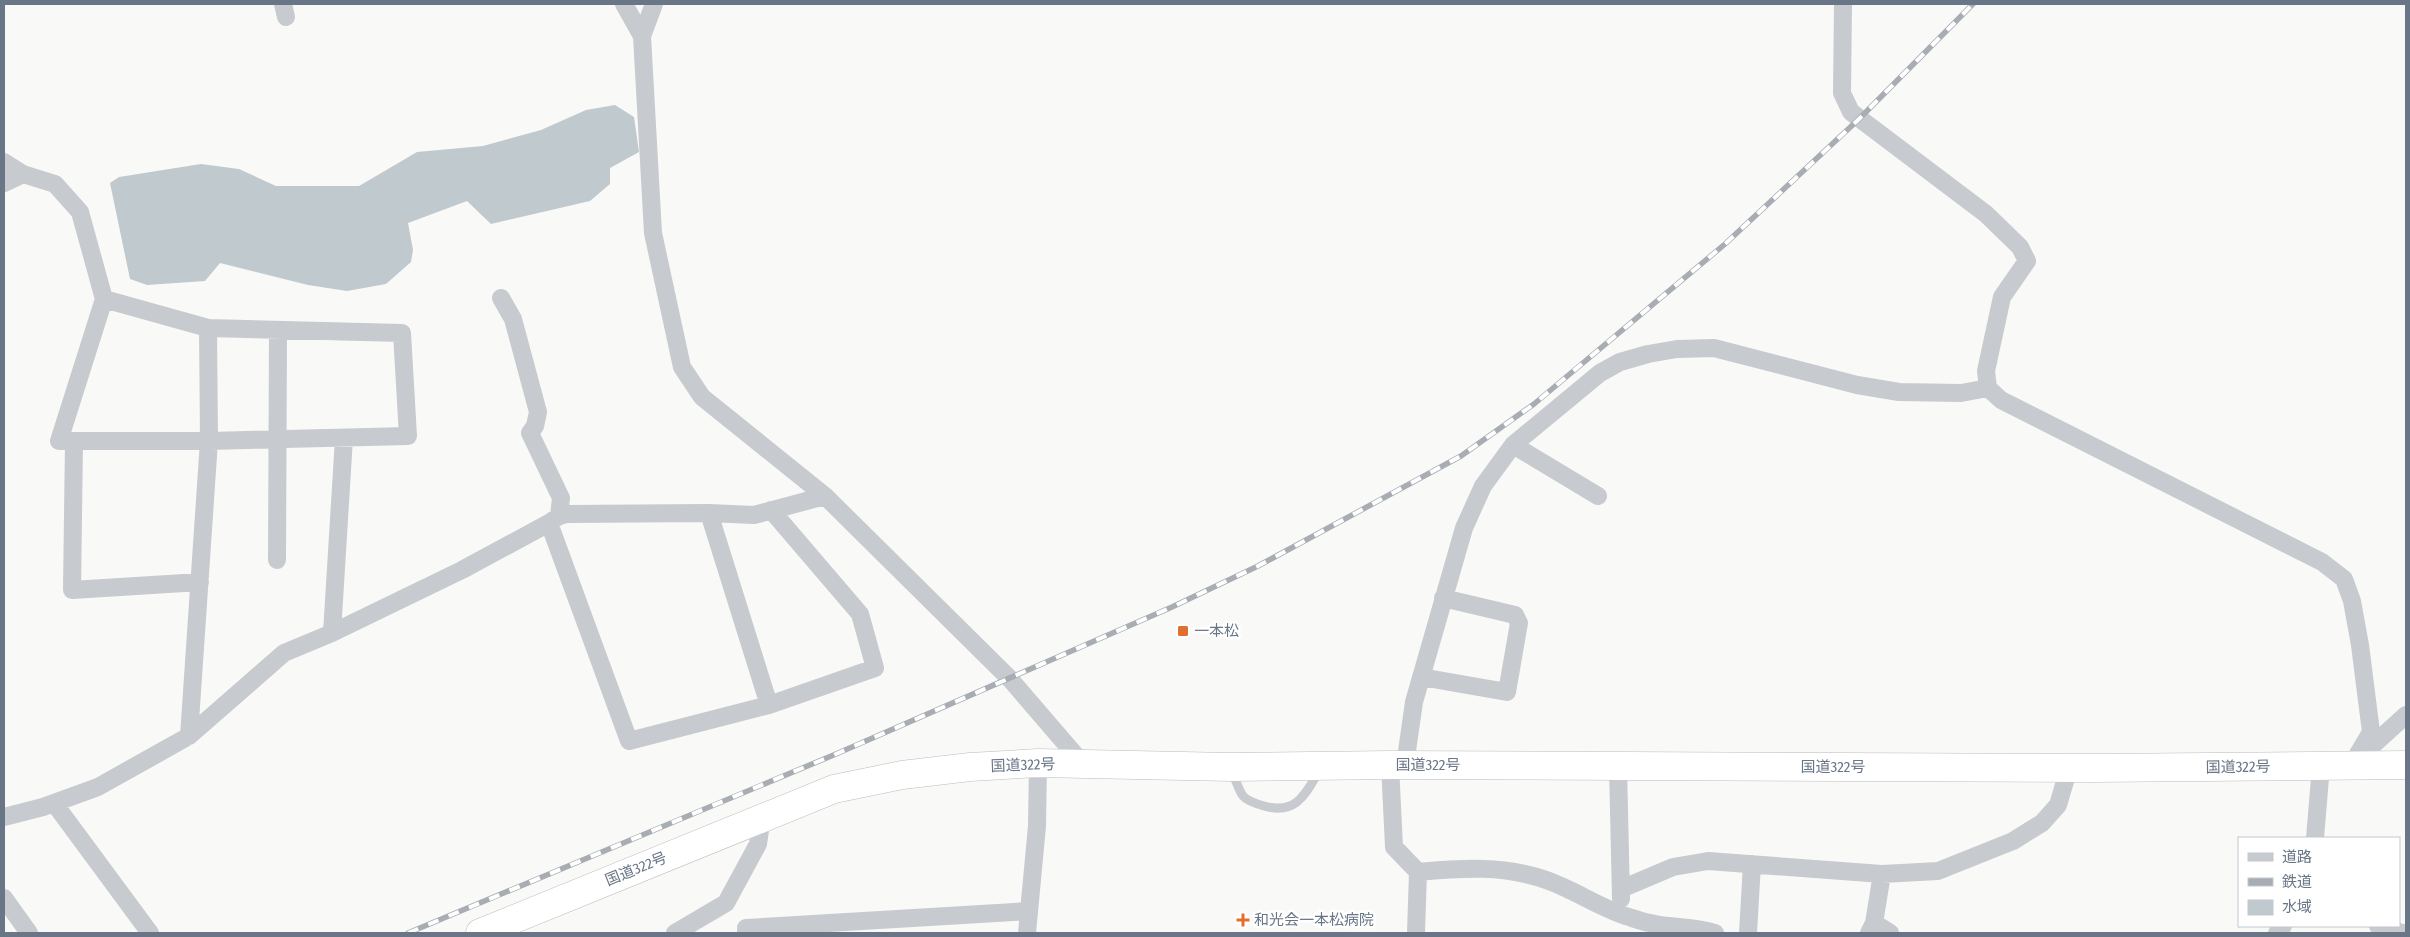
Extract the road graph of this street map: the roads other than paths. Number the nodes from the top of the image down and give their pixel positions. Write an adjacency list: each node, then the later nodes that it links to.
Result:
1 (624, 4): 4 (street)
2 (654, 4): 4 (street)
3 (1843, 4): 12 (street)
4 (642, 36): 18 (street)
5 (4, 162): 6 (street)
6 (23, 174): 7 (street); 9 (street)
7 (4, 183)
8 (501, 298): 22 (street)
9 (104, 299): 10 (street); 15 (street)
10 (208, 328): 11 (street); 16 (street)
11 (278, 331): 13 (street); 14 (street)
12 (1988, 388): 17 (street); 32 (street)
13 (344, 438): 14 (street); 26 (street)
14 (278, 439): 16 (street); 23 (street)
15 (74, 441): 16 (street); 24 (street)
16 (209, 441): 24 (street)
17 (1513, 445): 19 (street); 25 (street)
18 (825, 496): 20 (street); 33 (street)
19 (1598, 496)
20 (771, 510): 21 (street); 28 (street)
21 (709, 513): 22 (street); 28 (street)
22 (554, 520): 26 (street); 28 (street)
23 (277, 560)
24 (200, 582): 30 (street)
25 (1443, 598): 27 (street); 27 (street)
26 (332, 632): 30 (street)
27 (1421, 677): 34 (street)
28 (769, 705)
29 (2406, 716): 32 (street)
30 (189, 736): 41 (street)
31 (1038, 763): 33 (highway, 国道322号); 43 (highway, 国道322号); 50 (street)
32 (2352, 764): 35 (highway, 国道322号); 38 (highway, 国道322号)
33 (1084, 765): 39 (highway, 国道322号)
34 (1398, 765): 36 (highway, 国道322号); 37 (highway, 国道322号); 46 (street)
35 (2406, 765)
36 (1322, 766): 39 (highway, 国道322号); 39 (lane)
37 (1618, 766): 40 (highway, 国道322号); 48 (street)
38 (2321, 766): 40 (highway, 国道322号); 44 (street)
39 (1231, 767)
40 (2069, 768): 47 (street)
41 (54, 803): 42 (street); 55 (street)
42 (4, 817)
43 (762, 817): 56 (highway, 国道322号); 57 (street)
44 (2315, 837)
45 (1752, 864): 47 (street); 48 (street); 62 (street)
46 (1418, 872): 51 (street); 60 (street)
47 (1882, 874): 53 (street)
48 (1621, 889): 51 (street)
49 (4, 898): 54 (street)
50 (1029, 911): 58 (street); 59 (street)
51 (1622, 915): 61 (street)
52 (2381, 927): 64 (street)
53 (1872, 928): 63 (street)
54 (29, 933)
55 (150, 933)
56 (480, 933)
57 (675, 933)
58 (746, 933)
59 (1026, 933)
60 (1416, 933)
61 (1715, 933)
62 (1748, 933)
63 (1890, 933)
64 (2402, 933)

